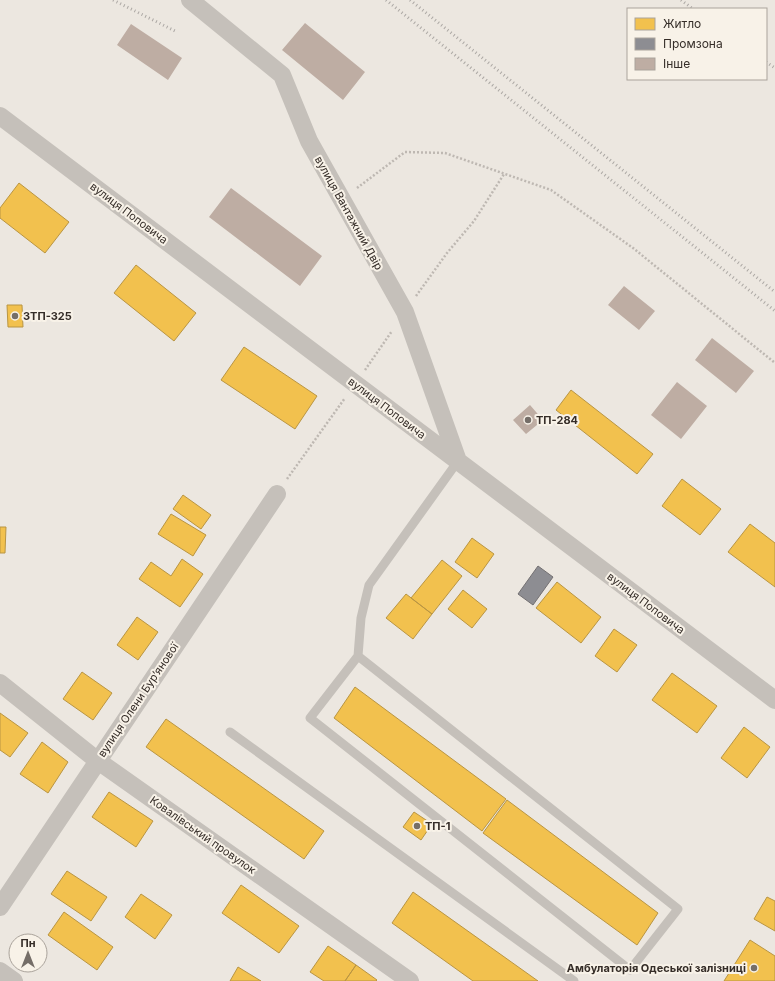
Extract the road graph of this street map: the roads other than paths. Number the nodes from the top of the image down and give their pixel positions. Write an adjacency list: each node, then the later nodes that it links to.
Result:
1 (190, 0): 3 (street, вулиця Вантажний Двір)
2 (1, 117): 3 (street, вулиця Поповича)
3 (458, 461): 5 (lane); 7 (street, вулиця Поповича)
4 (276, 494): 9 (street, вулиця Олени Бурʼянової)
5 (358, 656): 5 (lane)
6 (0, 683): 9 (street, Ковалівський провулок)
7 (775, 700)
8 (230, 732): 14 (lane)
9 (98, 761): 10 (street, вулиця Олени Бурʼянової); 13 (street, Ковалівський провулок)
10 (0, 906)
11 (0, 971): 12 (street)
12 (14, 981)
13 (410, 981)
14 (574, 981)

